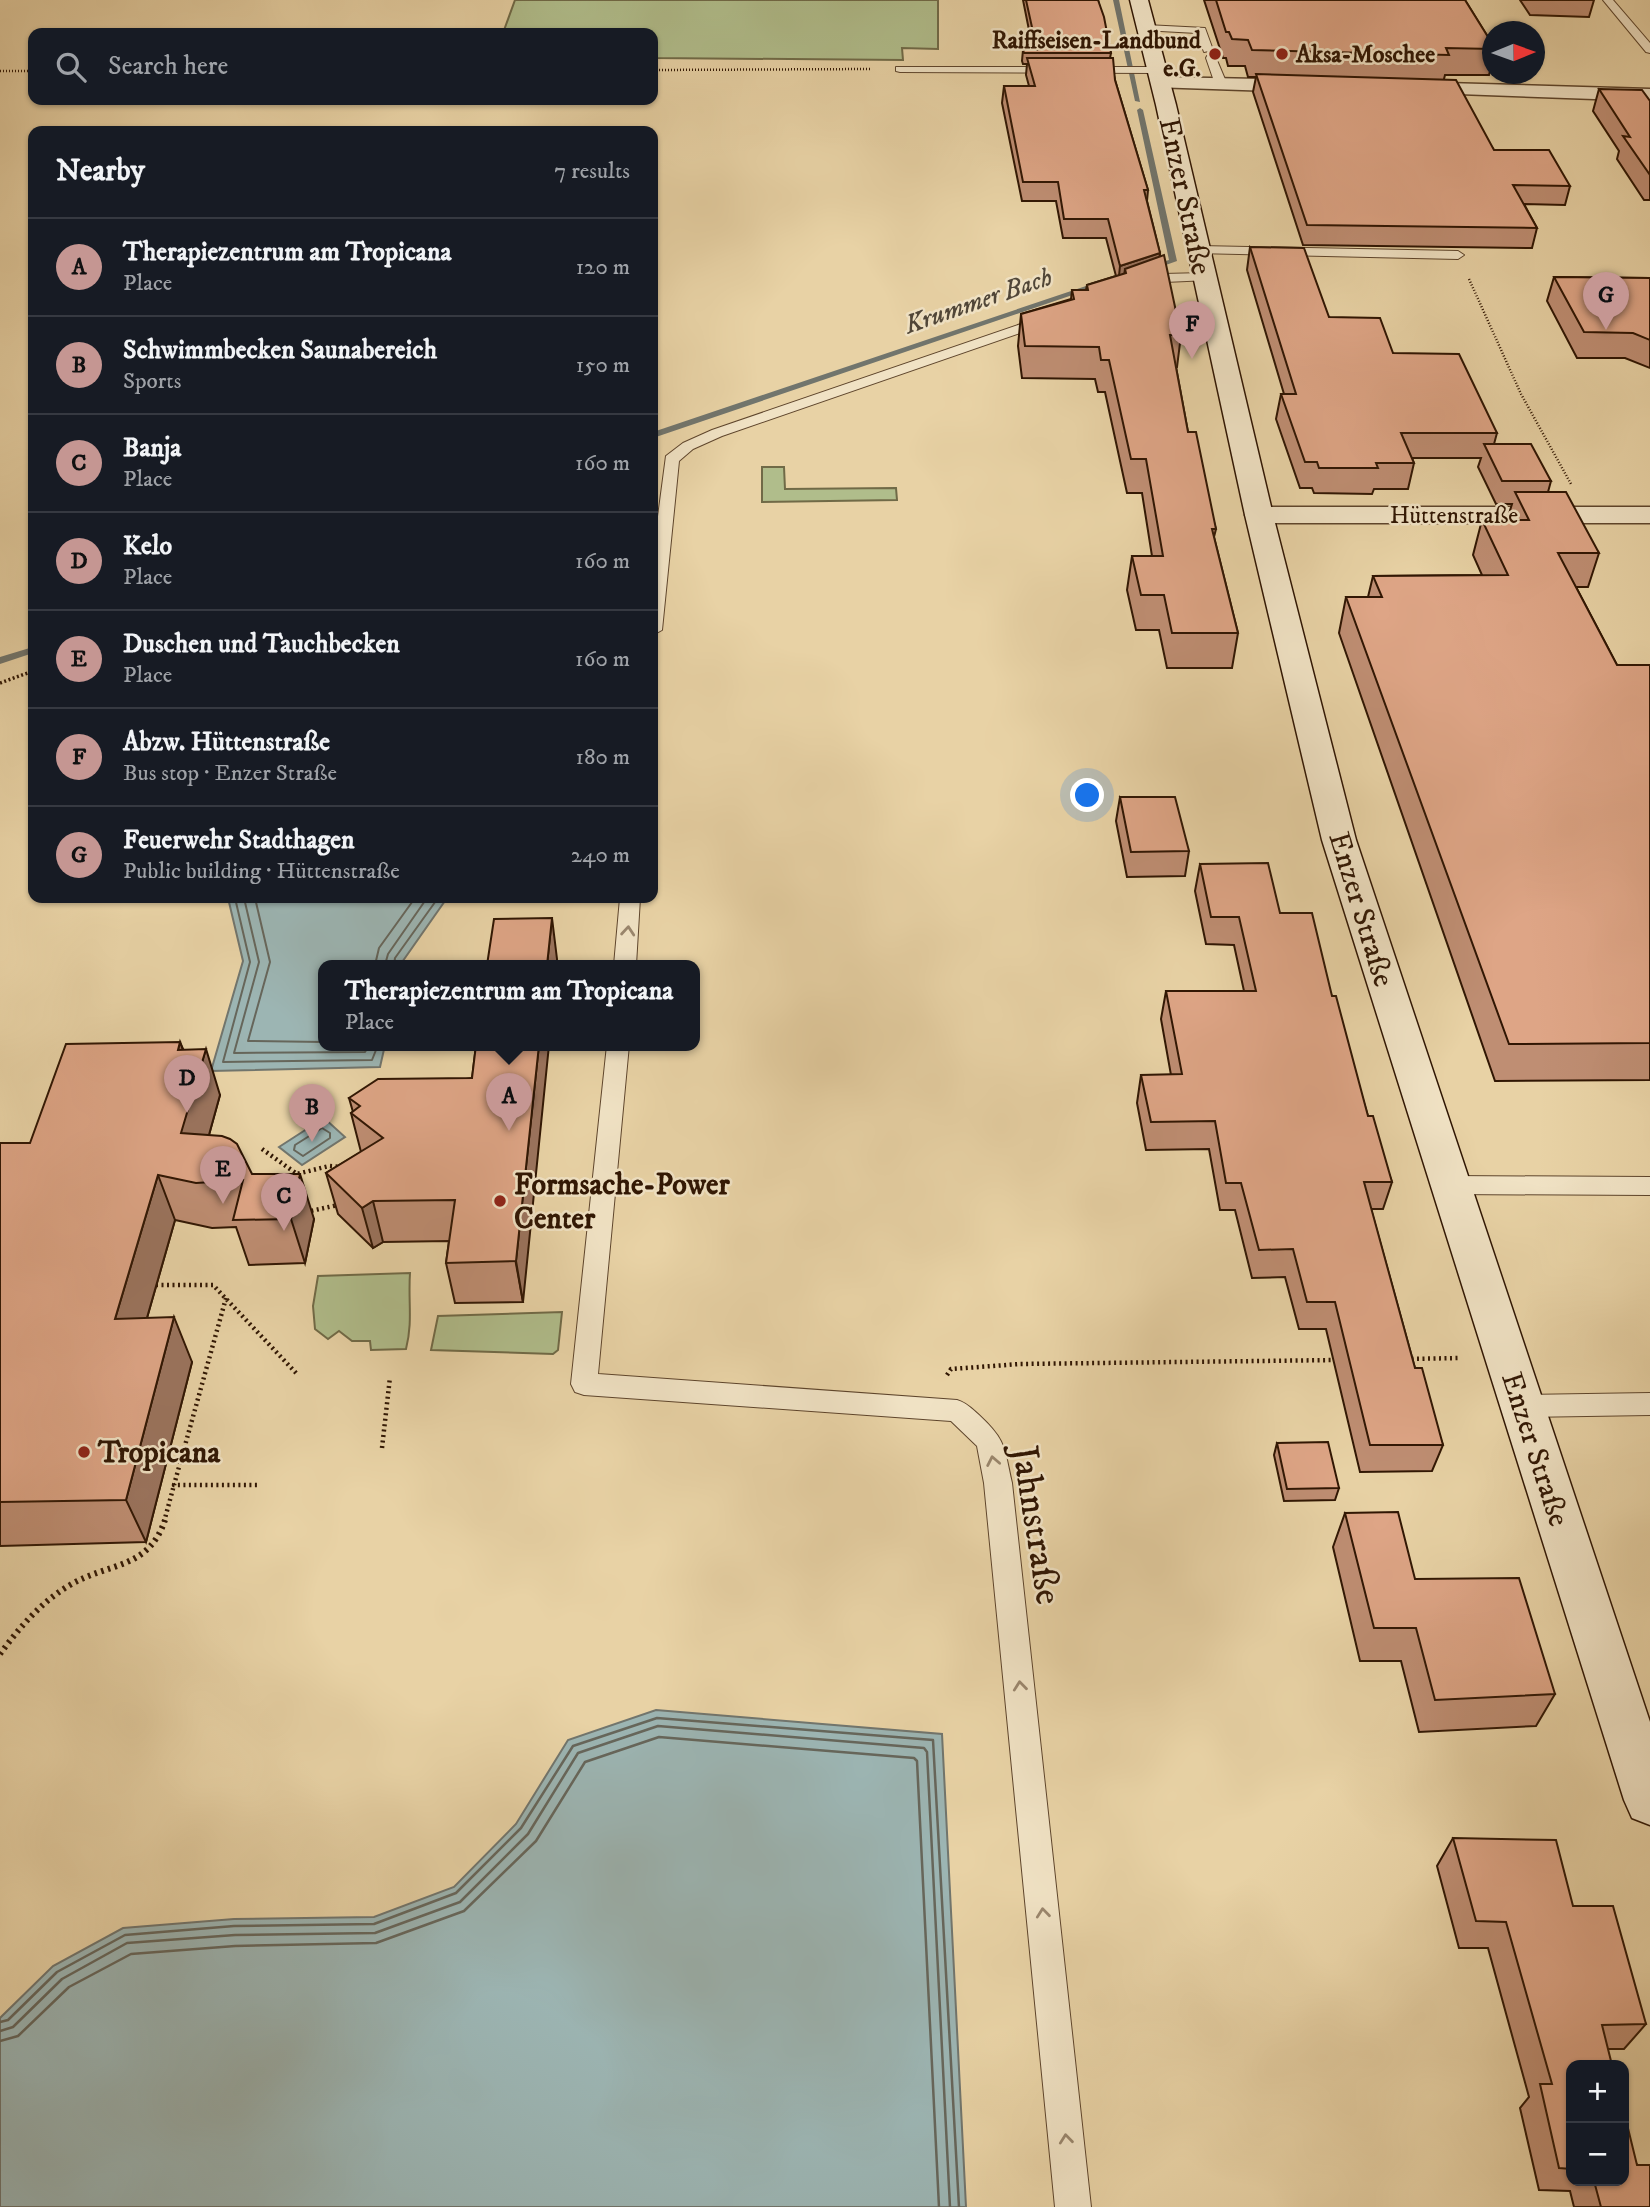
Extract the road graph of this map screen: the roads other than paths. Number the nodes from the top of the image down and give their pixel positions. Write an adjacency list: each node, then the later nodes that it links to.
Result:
1 (1139, 0): 3 (main road, Enzer Straße)
2 (1608, 0): 4 (lane)
3 (1146, 28): 6 (main road, Enzer Straße); 7 (lane)
4 (1650, 50)
5 (900, 69): 6 (lane)
6 (1158, 76): 7 (main road); 11 (main road, Enzer Straße)
7 (1221, 84): 8 (main road)
8 (1329, 86)
9 (1395, 88): 10 (main road)
10 (1650, 95)
11 (1200, 250): 12 (lane); 13 (main road, Enzer Straße)
12 (1458, 255)
13 (1203, 277): 14 (lane); 17 (main road, Enzer Straße)
14 (1130, 290)
15 (1071, 310): 18 (lane)
16 (1650, 515): 17 (main road, Hüttenstraße)
17 (1259, 516): 22 (main road, Enzer Straße)
18 (658, 582)
19 (630, 903): 20 (lane, one-way to 19)
20 (625, 960)
21 (617, 1051): 27 (lane, Jahnstraße, one-way to 21)
22 (1450, 1185): 23 (lane); 25 (main road, Enzer Straße)
23 (1650, 1186)
24 (1650, 1404): 25 (lane)
25 (1523, 1406): 26 (main road, Enzer Straße)
26 (1650, 1800)
27 (1073, 2207)

